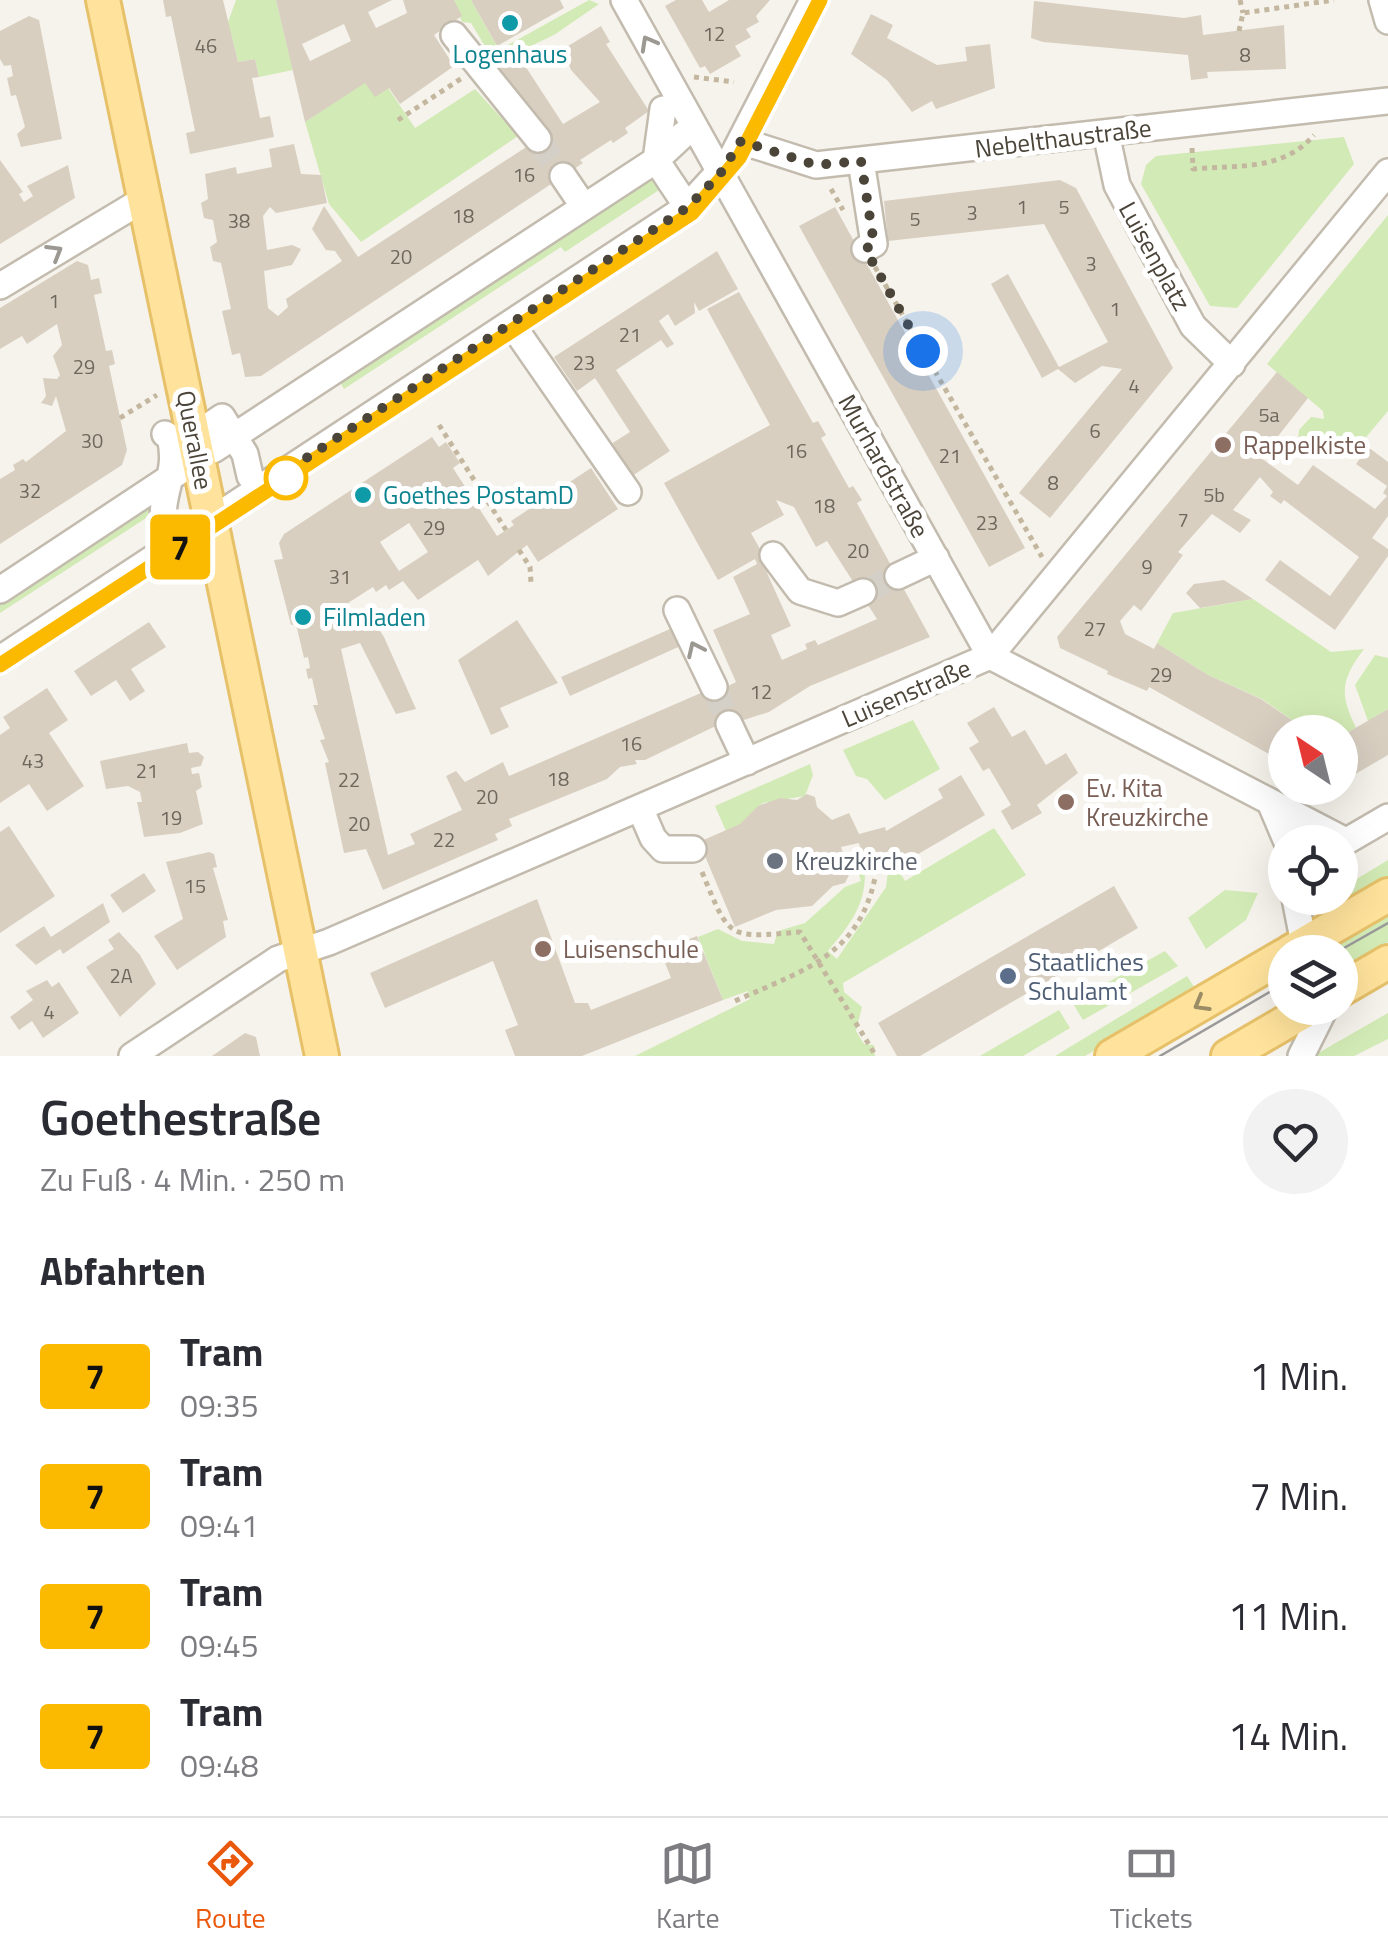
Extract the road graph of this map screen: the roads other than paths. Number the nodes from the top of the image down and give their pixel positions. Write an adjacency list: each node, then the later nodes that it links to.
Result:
1 (103, 0): 18 (main road, Querallee)
2 (624, 0): 10 (street, Murhardstraße, one-way to 2)
3 (813, 0): 11 (street)
4 (1382, 0): 5 (street)
5 (1388, 22)
6 (454, 35): 9 (street)
7 (1388, 101): 8 (street, Nebelthaustraße)
8 (1106, 133): 13 (street, Nebelthaustraße); 23 (street, Luisenplatz)
9 (538, 139)
10 (690, 141): 12 (street); 12 (street); 15 (street, Murhardstraße)
11 (741, 141): 13 (street, Nebelthaustraße); 15 (street)
12 (656, 160): 17 (street); 19 (street)
13 (861, 161): 20 (street)
14 (1388, 172): 23 (street, Luisenstraße)
15 (720, 174): 22 (street); 29 (street, Murhardstraße)
16 (564, 176): 19 (street)
17 (680, 196)
18 (146, 198): 21 (street, one-way to 18); 26 (main road, Querallee)
19 (584, 207): 24 (street)
20 (865, 249)
21 (0, 286)
22 (511, 323): 25 (street); 26 (street)
23 (1232, 364): 34 (street, Luisenstraße)
24 (256, 469)
25 (628, 492)
26 (211, 520): 35 (street); 48 (main road, Querallee)
27 (166, 532): 31 (street)
28 (772, 556): 32 (street)
29 (936, 558): 30 (street); 34 (street, Murhardstraße)
30 (898, 576)
31 (0, 590)
32 (863, 592)
33 (677, 610): 36 (street, one-way to 33)
34 (990, 656): 38 (street, Luisenstraße); 39 (street)
35 (0, 659)
36 (714, 687)
37 (729, 724): 38 (street)
38 (747, 762): 41 (street, Luisenstraße)
39 (1268, 801)
40 (1275, 805): 43 (street)
41 (640, 808): 45 (street); 48 (street, Luisenstraße)
42 (1388, 817): 44 (street)
43 (1311, 825)
44 (1358, 834)
45 (693, 849)
46 (1388, 894): 47 (main road)
47 (1320, 935)
48 (300, 952): 54 (street, Luisenstraße); 55 (main road, Querallee)
49 (1388, 962): 51 (main road)
50 (1268, 966): 56 (main road, one-way to 56)
51 (1358, 980)
52 (1281, 1025): 57 (main road)
53 (1317, 1025): 58 (street)
54 (132, 1056)
55 (322, 1056)
56 (1112, 1056)
57 (1228, 1056)
58 (1302, 1056)

